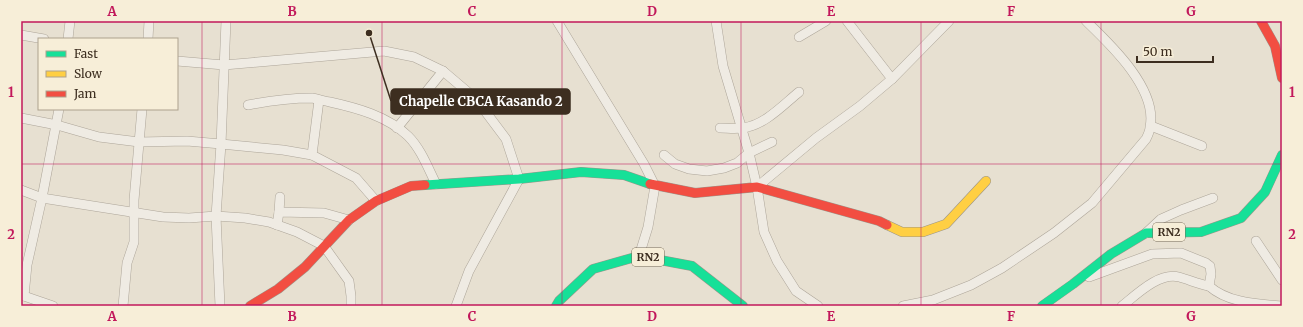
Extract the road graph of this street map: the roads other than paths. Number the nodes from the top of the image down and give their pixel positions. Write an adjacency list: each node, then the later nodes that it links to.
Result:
1 (70, 21): 14 (street)
2 (149, 21): 15 (street)
3 (226, 21): 17 (street)
4 (557, 21): 43 (street)
5 (716, 21): 31 (street)
6 (826, 21): 12 (street)
7 (847, 21): 20 (street)
8 (950, 21): 20 (street)
9 (1086, 21): 28 (street)
10 (1261, 21): 19 (main road)
11 (21, 35): 13 (street)
12 (799, 37)
13 (38, 38)
14 (68, 38)
15 (148, 38)
16 (178, 61): 17 (street)
17 (224, 65): 18 (street); 34 (street)
18 (443, 71): 29 (street); 40 (street)
19 (1282, 78)
20 (892, 79): 44 (street)
21 (799, 92): 31 (street)
22 (319, 100): 23 (street); 29 (street); 37 (street)
23 (248, 105)
24 (59, 110): 27 (street)
25 (142, 110): 32 (street)
26 (21, 118): 27 (street)
27 (56, 125): 32 (street); 46 (street)
28 (1151, 126): 35 (street); 72 (street)
29 (397, 128): 42 (street)
30 (720, 128): 31 (street)
31 (742, 129): 36 (street)
32 (139, 142): 34 (street); 51 (street)
33 (772, 142): 36 (street)
34 (221, 144): 37 (street); 52 (street)
35 (1202, 146)
36 (749, 152): 38 (street); 44 (street)
37 (312, 155): 49 (street)
38 (664, 155)
39 (1282, 155): 55 (main road, RN2)
40 (519, 178): 42 (main road); 43 (main road); 68 (street)
41 (986, 181): 44 (main road)
42 (436, 184): 49 (main road)
43 (655, 186): 44 (main road); 58 (street)
44 (757, 187): 71 (street)
45 (21, 190): 46 (street)
46 (42, 198): 51 (street); 62 (street)
47 (280, 198): 50 (street)
48 (1213, 198): 55 (street)
49 (376, 201): 53 (main road)
50 (279, 212): 53 (street); 54 (street)
51 (134, 213): 52 (street); 64 (street)
52 (216, 216): 54 (street); 65 (street)
53 (349, 220): 57 (main road)
54 (278, 225): 57 (street)
55 (1146, 233): 60 (main road, RN2)
56 (1256, 241): 59 (street)
57 (324, 246): 66 (main road); 67 (street)
58 (639, 256): 69 (main road, RN2); 70 (main road, RN2)
59 (1282, 280)
60 (1073, 284): 61 (street); 73 (main road, RN2)
61 (1209, 286): 74 (street); 75 (street)
62 (22, 295): 63 (street)
63 (53, 306)
64 (123, 306)
65 (220, 306)
66 (250, 306)
67 (351, 306)
68 (456, 306)
69 (556, 306)
70 (743, 306)
71 (818, 306)
72 (903, 306)
73 (1042, 306)
74 (1122, 306)
75 (1281, 306)

